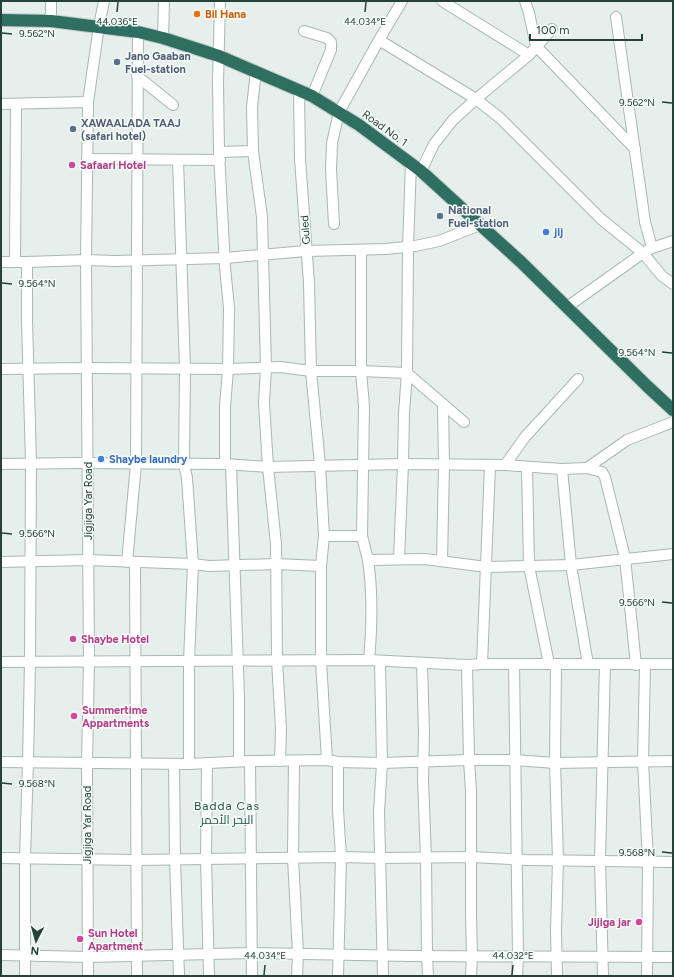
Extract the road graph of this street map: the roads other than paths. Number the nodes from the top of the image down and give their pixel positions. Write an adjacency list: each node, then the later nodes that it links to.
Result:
1 (51, 1): 10 (street)
2 (104, 1): 11 (street, Jigjiga Yar Road)
3 (164, 1): 15 (street)
4 (220, 1): 19 (street)
5 (402, 1): 16 (street)
6 (442, 1): 18 (street)
7 (525, 1): 17 (street)
8 (616, 17): 30 (street)
9 (1, 20): 10 (highway, Road No. 1)
10 (51, 21): 11 (highway, Road No. 1)
11 (99, 26): 14 (highway, Road No. 1); 25 (street, Jigjiga Yar Road)
12 (552, 29): 17 (street)
13 (304, 31): 23 (street)
14 (138, 32): 15 (highway, Road No. 1); 21 (street)
15 (163, 38): 19 (highway, Road No. 1)
16 (379, 40): 24 (street); 29 (street)
17 (536, 46): 18 (street); 30 (street)
18 (529, 55): 24 (street)
19 (219, 56): 20 (highway, Road No. 1); 32 (street)
20 (256, 71): 22 (highway, Road No. 1); 31 (street)
21 (138, 76): 28 (street); 34 (street)
22 (299, 90): 23 (highway, Road No. 1); 44 (street, Guled)
23 (312, 96): 29 (highway, Road No. 1)
24 (476, 99): 37 (street); 43 (street)
25 (88, 102): 27 (street); 33 (street, Jigjiga Yar Road)
26 (1, 104): 27 (street)
27 (16, 104): 51 (street)
28 (173, 105)
29 (339, 112): 36 (highway, Road No. 1); 38 (street)
30 (635, 149): 43 (street)
31 (253, 151): 32 (street); 45 (street)
32 (220, 156): 35 (street); 47 (street)
33 (87, 159): 34 (street); 48 (street, Jigjiga Yar Road)
34 (137, 160): 35 (street); 49 (street)
35 (178, 160): 46 (street)
36 (411, 163): 37 (highway, Road No. 1); 41 (street)
37 (421, 171): 39 (highway, Road No. 1)
38 (334, 224)
39 (480, 224): 41 (street); 54 (highway, Road No. 1)
40 (673, 241): 43 (street)
41 (408, 247): 42 (street); 64 (street)
42 (361, 250): 44 (street); 63 (street)
43 (648, 250): 53 (street); 54 (street)
44 (306, 251): 45 (street); 62 (street, Guled)
45 (264, 254): 47 (street); 55 (street)
46 (181, 258): 47 (street); 49 (street); 58 (street)
47 (225, 258): 61 (street)
48 (86, 260): 49 (street); 52 (street); 57 (street, Jigjiga Yar Road)
49 (136, 260): 60 (street)
50 (1, 262): 51 (street)
51 (15, 262): 52 (street)
52 (27, 262): 56 (street)
53 (673, 284)
54 (567, 307): 67 (highway, Road No. 1)
55 (266, 367): 61 (street); 62 (street); 82 (street)
56 (29, 368): 57 (street); 59 (street); 70 (street)
57 (87, 368): 60 (street); 71 (street, Jigjiga Yar Road)
58 (185, 368): 60 (street); 61 (street); 74 (street)
59 (1, 369)
60 (136, 369): 73 (street)
61 (228, 369): 76 (street)
62 (311, 370): 63 (street); 77 (street, Guled)
63 (361, 371): 64 (street); 80 (street)
64 (407, 373): 66 (street); 75 (street)
65 (578, 379): 79 (street)
66 (443, 404): 68 (street); 78 (street)
67 (673, 410)
68 (464, 422)
69 (673, 422): 84 (street)
70 (31, 463): 71 (street); 72 (street); 95 (street)
71 (88, 463): 73 (street); 91 (street, Jigjiga Yar Road)
72 (1, 464)
73 (136, 464): 74 (street); 96 (street)
74 (184, 464): 76 (street); 97 (street)
75 (403, 464): 78 (street); 80 (street); 90 (street)
76 (228, 465): 82 (street); 100 (street)
77 (320, 465): 80 (street); 82 (street); 86 (street, Guled)
78 (444, 465): 81 (street); 93 (street)
79 (505, 465): 81 (street); 83 (street)
80 (363, 466): 87 (street)
81 (490, 466): 103 (street)
82 (268, 467): 98 (street)
83 (527, 467): 85 (street); 102 (street)
84 (587, 468): 85 (street); 89 (street)
85 (562, 469): 99 (street)
86 (324, 536): 87 (street); 101 (street, Guled)
87 (362, 536): 92 (street)
88 (673, 554): 89 (street)
89 (625, 558): 99 (street); 122 (street)
90 (399, 559): 92 (street); 93 (street)
91 (88, 560): 95 (street); 96 (street); 106 (street, Jigjiga Yar Road)
92 (368, 560): 105 (street)
93 (442, 561): 103 (street)
94 (1, 562): 95 (street)
95 (30, 562): 111 (street)
96 (131, 562): 97 (street); 112 (street)
97 (193, 564): 100 (street); 113 (street)
98 (276, 564): 100 (street); 101 (street); 104 (street)
99 (571, 565): 102 (street); 118 (street)
100 (234, 566): 107 (street)
101 (321, 566): 108 (street, Guled)
102 (529, 566): 103 (street); 117 (street)
103 (486, 567): 115 (street)
104 (277, 660): 107 (street); 108 (street); 127 (street)
105 (369, 660): 108 (street); 109 (street)
106 (89, 661): 111 (street); 112 (street); 136 (street, Jigjiga Yar Road)
107 (237, 661): 113 (street); 126 (street)
108 (321, 661): 123 (street, Guled)
109 (380, 661): 114 (street); 138 (street)
110 (1, 662): 111 (street)
111 (30, 662): 132 (street)
112 (135, 662): 113 (street); 137 (street)
113 (189, 662): 141 (street)
114 (422, 663): 121 (street); 134 (street)
115 (482, 664): 116 (street); 121 (street)
116 (514, 664): 117 (street); 125 (street)
117 (552, 664): 118 (street); 139 (street)
118 (588, 664): 119 (street)
119 (605, 664): 122 (street); 135 (street)
120 (673, 664): 122 (street)
121 (467, 665): 124 (street)
122 (641, 665): 129 (street)
123 (327, 760): 128 (street); 133 (street)
124 (469, 760): 125 (street); 134 (street); 144 (street)
125 (514, 760): 139 (street); 153 (street)
126 (244, 761): 127 (street); 142 (street); 146 (street)
127 (280, 761): 128 (street)
128 (294, 761): 147 (street)
129 (643, 761): 130 (street); 135 (street); 158 (street)
130 (673, 761)
131 (1, 762): 132 (street)
132 (28, 762): 136 (street); 150 (street)
133 (338, 762): 138 (street); 143 (street)
134 (424, 762): 138 (street); 149 (street)
135 (602, 762): 139 (street); 157 (street)
136 (87, 763): 137 (street); 154 (street, Jigjiga Yar Road)
137 (136, 763): 140 (street); 155 (street)
138 (382, 763): 148 (street)
139 (555, 763): 156 (street)
140 (174, 764): 141 (street); 151 (street)
141 (189, 764): 142 (street)
142 (207, 764): 152 (street)
143 (341, 857): 147 (street); 148 (street); 163 (street)
144 (471, 857): 149 (street); 153 (street); 170 (street)
145 (1, 858): 150 (street)
146 (252, 858): 147 (street); 152 (street); 160 (street)
147 (293, 858): 162 (street)
148 (381, 858): 149 (street); 168 (street)
149 (426, 858): 169 (street)
150 (25, 859): 154 (street); 165 (street)
151 (175, 859): 152 (street); 155 (street); 166 (street)
152 (206, 859): 161 (street)
153 (516, 859): 156 (street); 171 (street)
154 (86, 860): 155 (street); 172 (street, Jigjiga Yar Road)
155 (137, 860): 167 (street)
156 (558, 860): 157 (street); 173 (street)
157 (600, 860): 158 (street); 174 (street)
158 (648, 862): 159 (street); 175 (street)
159 (673, 862)
160 (252, 953): 161 (street); 162 (street); 182 (street)
161 (209, 954): 166 (street); 181 (street)
162 (298, 954): 163 (street); 183 (street)
163 (338, 954): 168 (street); 184 (street)
164 (1, 955): 165 (street)
165 (24, 955): 172 (street); 177 (street)
166 (178, 955): 167 (street); 180 (street)
167 (136, 956): 172 (street); 179 (street)
168 (383, 956): 169 (street); 185 (street)
169 (427, 956): 170 (street); 186 (street)
170 (472, 956): 171 (street); 187 (street)
171 (518, 956): 173 (street); 188 (street)
172 (88, 957): 178 (street, Jigjiga Yar Road)
173 (557, 957): 174 (street); 189 (street)
174 (603, 957): 175 (street); 190 (street)
175 (648, 957): 176 (street); 191 (street)
176 (673, 957)
177 (24, 976)
178 (88, 976)
179 (137, 976)
180 (179, 976)
181 (209, 976)
182 (252, 976)
183 (297, 976)
184 (338, 976)
185 (383, 976)
186 (428, 976)
187 (471, 976)
188 (517, 976)
189 (557, 976)
190 (603, 976)
191 (647, 976)

